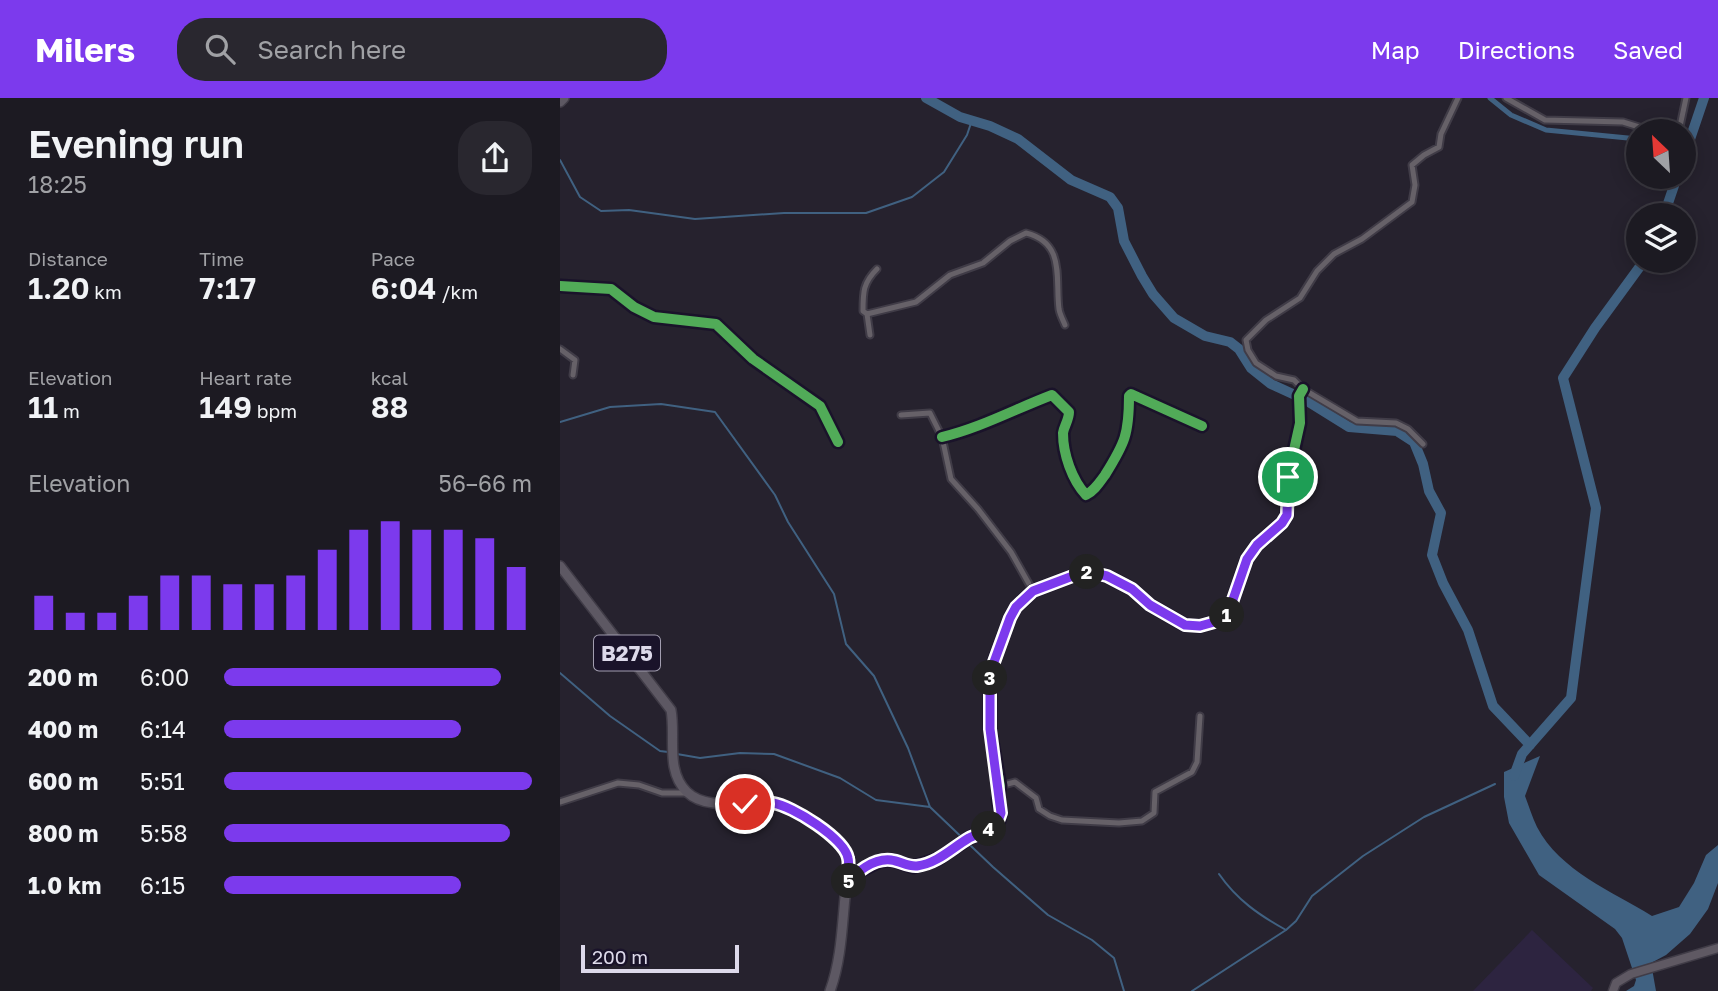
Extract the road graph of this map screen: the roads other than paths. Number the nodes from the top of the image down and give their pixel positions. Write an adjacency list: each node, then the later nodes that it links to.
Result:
1 (564, 98): 5 (main road)
2 (1458, 98): 15 (street)
3 (1506, 98): 7 (street)
4 (1686, 98): 6 (street)
5 (560, 102)
6 (1682, 119)
7 (1626, 123)
8 (877, 270): 10 (street)
9 (560, 286): 19 (street)
10 (867, 314): 11 (street); 12 (street)
11 (1065, 325)
12 (870, 335)
13 (560, 349): 14 (street)
14 (573, 375)
15 (1303, 389): 20 (street); 22 (street)
16 (901, 415): 18 (street)
17 (1202, 426): 18 (street)
18 (942, 437): 22 (street)
19 (838, 442)
20 (1423, 444)
21 (560, 566): 25 (main road, B275)
22 (1033, 591): 24 (street)
23 (1200, 716): 24 (street)
24 (999, 786): 27 (street)
25 (687, 793): 26 (street); 27 (main road)
26 (560, 802)
27 (846, 886): 29 (main road)
28 (1718, 948): 30 (main road)
29 (830, 991)
30 (1613, 991)

